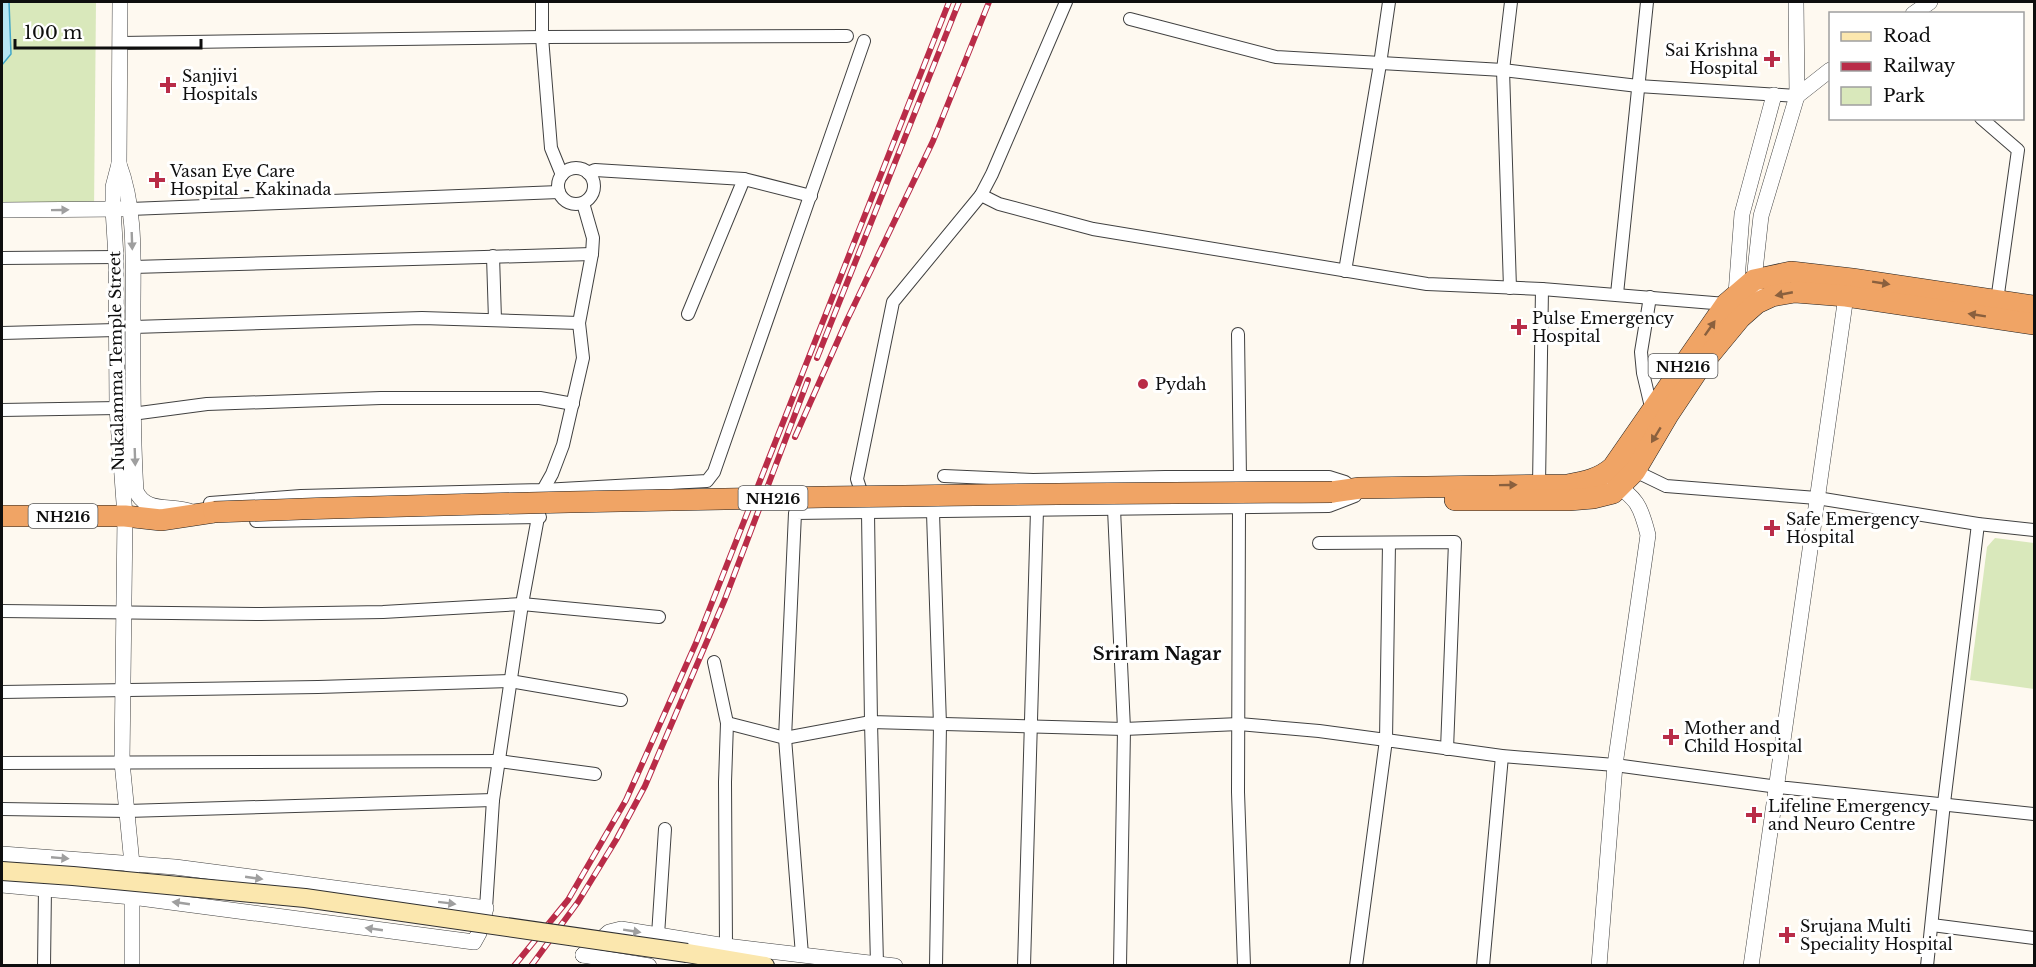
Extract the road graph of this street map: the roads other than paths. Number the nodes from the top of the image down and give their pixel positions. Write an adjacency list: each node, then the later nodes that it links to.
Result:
1 (120, 2): 14 (street, Nukalamma Temple Street)
2 (543, 2): 12 (street)
3 (1066, 2): 27 (street)
4 (1389, 2): 15 (street)
5 (1511, 2): 16 (street)
6 (1647, 2): 18 (street)
7 (1796, 2): 20 (street)
8 (1930, 2): 9 (street)
9 (1915, 12)
10 (1130, 19): 15 (street)
11 (848, 36): 12 (street)
12 (542, 37): 14 (street); 24 (street)
13 (864, 41): 28 (street)
14 (121, 43): 22 (street, Nukalamma Temple Street)
15 (1380, 64): 16 (street); 38 (street)
16 (1503, 70): 18 (street); 40 (street)
17 (1829, 71): 20 (street)
18 (1638, 86): 19 (street); 42 (street)
19 (1774, 95): 20 (street); 45 (street)
20 (1797, 96): 39 (street)
21 (1983, 120): 46 (street)
22 (118, 164): 30 (street, Nukalamma Temple Street); 31 (street, Nukalamma Temple Street)
23 (588, 173): 24 (street); 25 (street); 29 (street)
24 (562, 175): 26 (street)
25 (744, 179): 28 (street); 49 (street)
26 (559, 192): 29 (street); 31 (street)
27 (981, 195): 38 (street); 74 (street)
28 (811, 196): 67 (street)
29 (583, 203): 33 (street)
30 (113, 209): 31 (street); 32 (street, one-way to 30); 35 (street, Nukalamma Temple Street)
31 (130, 209): 37 (street, Nukalamma Temple Street, one-way to 37)
32 (2, 210)
33 (592, 254): 34 (street); 51 (street)
34 (494, 256): 37 (street); 50 (street)
35 (116, 257): 36 (street); 54 (street, Nukalamma Temple Street)
36 (2, 258)
37 (133, 267): 53 (street, Nukalamma Temple Street)
38 (1345, 271): 40 (street)
39 (1754, 280): 45 (highway, NH216); 46 (highway, NH216, one-way to 46); 47 (street)
40 (1510, 288): 41 (street)
41 (1542, 289): 42 (street); 66 (street)
42 (1617, 294): 44 (street)
43 (1846, 296): 47 (highway, NH216, one-way to 47); 52 (highway, NH216, one-way to 43); 69 (street)
44 (1650, 297): 45 (street); 60 (street)
45 (1731, 299): 60 (highway, NH216, one-way to 45)
46 (1997, 300): 48 (highway, NH216)
47 (1757, 303): 62 (highway, NH216, one-way to 62)
48 (2034, 306)
49 (688, 314)
50 (495, 320): 51 (street); 53 (street)
51 (579, 323): 57 (street)
52 (2034, 324)
53 (133, 327): 61 (street, Nukalamma Temple Street)
54 (116, 330): 55 (street); 58 (street, Nukalamma Temple Street)
55 (2, 333)
56 (1238, 334): 64 (street)
57 (573, 404): 61 (street); 67 (street)
58 (117, 408): 59 (street); 77 (street, Nukalamma Temple Street)
59 (2, 410)
60 (1652, 411): 65 (highway, NH216)
61 (132, 414): 73 (street, Nukalamma Temple Street, one-way to 73)
62 (1635, 471): 65 (highway, NH216); 69 (street)
63 (944, 476): 64 (street)
64 (1240, 478): 68 (street)
65 (1612, 481): 66 (highway, NH216); 68 (highway, NH216); 105 (street)
66 (1539, 485): 68 (highway, NH216, one-way to 66)
67 (543, 490): 73 (street); 78 (street)
68 (1347, 492): 70 (street); 73 (highway, NH216, bridge)
69 (1817, 498): 79 (street); 107 (street)
70 (1239, 507): 71 (street); 94 (street)
71 (1114, 508): 72 (street); 97 (street)
72 (1037, 510): 75 (street); 96 (street)
73 (195, 513): 77 (highway, NH216); 78 (street)
74 (868, 513): 75 (street); 92 (street); 98 (street)
75 (933, 513): 95 (street)
76 (2, 516): 77 (highway, NH216)
77 (124, 516): 85 (street, Nukalamma Temple Street)
78 (540, 517): 83 (street)
79 (1978, 525): 80 (street); 109 (street)
80 (2034, 530)
81 (1319, 543): 82 (street)
82 (1389, 543): 99 (street); 100 (street)
83 (522, 604): 85 (street); 86 (street); 88 (street)
84 (2, 611): 85 (street)
85 (124, 613): 89 (street, Nukalamma Temple Street)
86 (659, 617)
87 (714, 662): 93 (street)
88 (510, 681): 89 (street); 91 (street); 102 (street)
89 (123, 690): 90 (street); 103 (street, Nukalamma Temple Street)
90 (2, 692)
91 (621, 700)
92 (871, 722): 95 (street); 98 (street); 127 (street)
93 (727, 723): 98 (street); 124 (street)
94 (1239, 724): 97 (street); 99 (street); 136 (street)
95 (940, 725): 96 (street); 133 (street)
96 (1031, 726): 97 (street); 134 (street)
97 (1124, 729): 135 (street)
98 (786, 738): 125 (street)
99 (1386, 740): 100 (street); 137 (street)
100 (1447, 748): 101 (street)
101 (1502, 756): 105 (street); 138 (street)
102 (499, 761): 103 (street); 106 (street); 108 (street)
103 (122, 762): 104 (street); 111 (street, Nukalamma Temple Street)
104 (2, 763)
105 (1616, 765): 107 (street); 139 (street)
106 (595, 774)
107 (1778, 787): 109 (street); 140 (street)
108 (493, 800): 111 (street); 120 (street)
109 (1944, 803): 112 (street); 121 (street)
110 (2, 809): 111 (street)
111 (127, 811): 115 (street, Nukalamma Temple Street)
112 (2034, 814)
113 (665, 829): 122 (street)
114 (2, 854): 115 (street, one-way to 115)
115 (132, 864): 119 (street, Nukalamma Temple Street); 120 (street, one-way to 120)
116 (2, 872): 131 (main road, bridge)
117 (2, 885): 118 (street)
118 (45, 888): 119 (street); 128 (street)
119 (132, 897): 120 (street, one-way to 119); 129 (street, Nukalamma Temple Street)
120 (486, 908)
121 (1932, 925): 123 (street); 141 (street)
122 (658, 935): 124 (street); 126 (street, one-way to 122)
123 (2034, 938)
124 (726, 946): 125 (street)
125 (802, 955): 127 (street)
126 (579, 960): 130 (street)
127 (877, 964): 132 (street)
128 (44, 966)
129 (132, 966)
130 (649, 966)
131 (765, 966)
132 (895, 966)
133 (936, 966)
134 (1024, 966)
135 (1120, 966)
136 (1244, 966)
137 (1356, 966)
138 (1483, 966)
139 (1599, 966)
140 (1751, 966)
141 (1927, 966)

